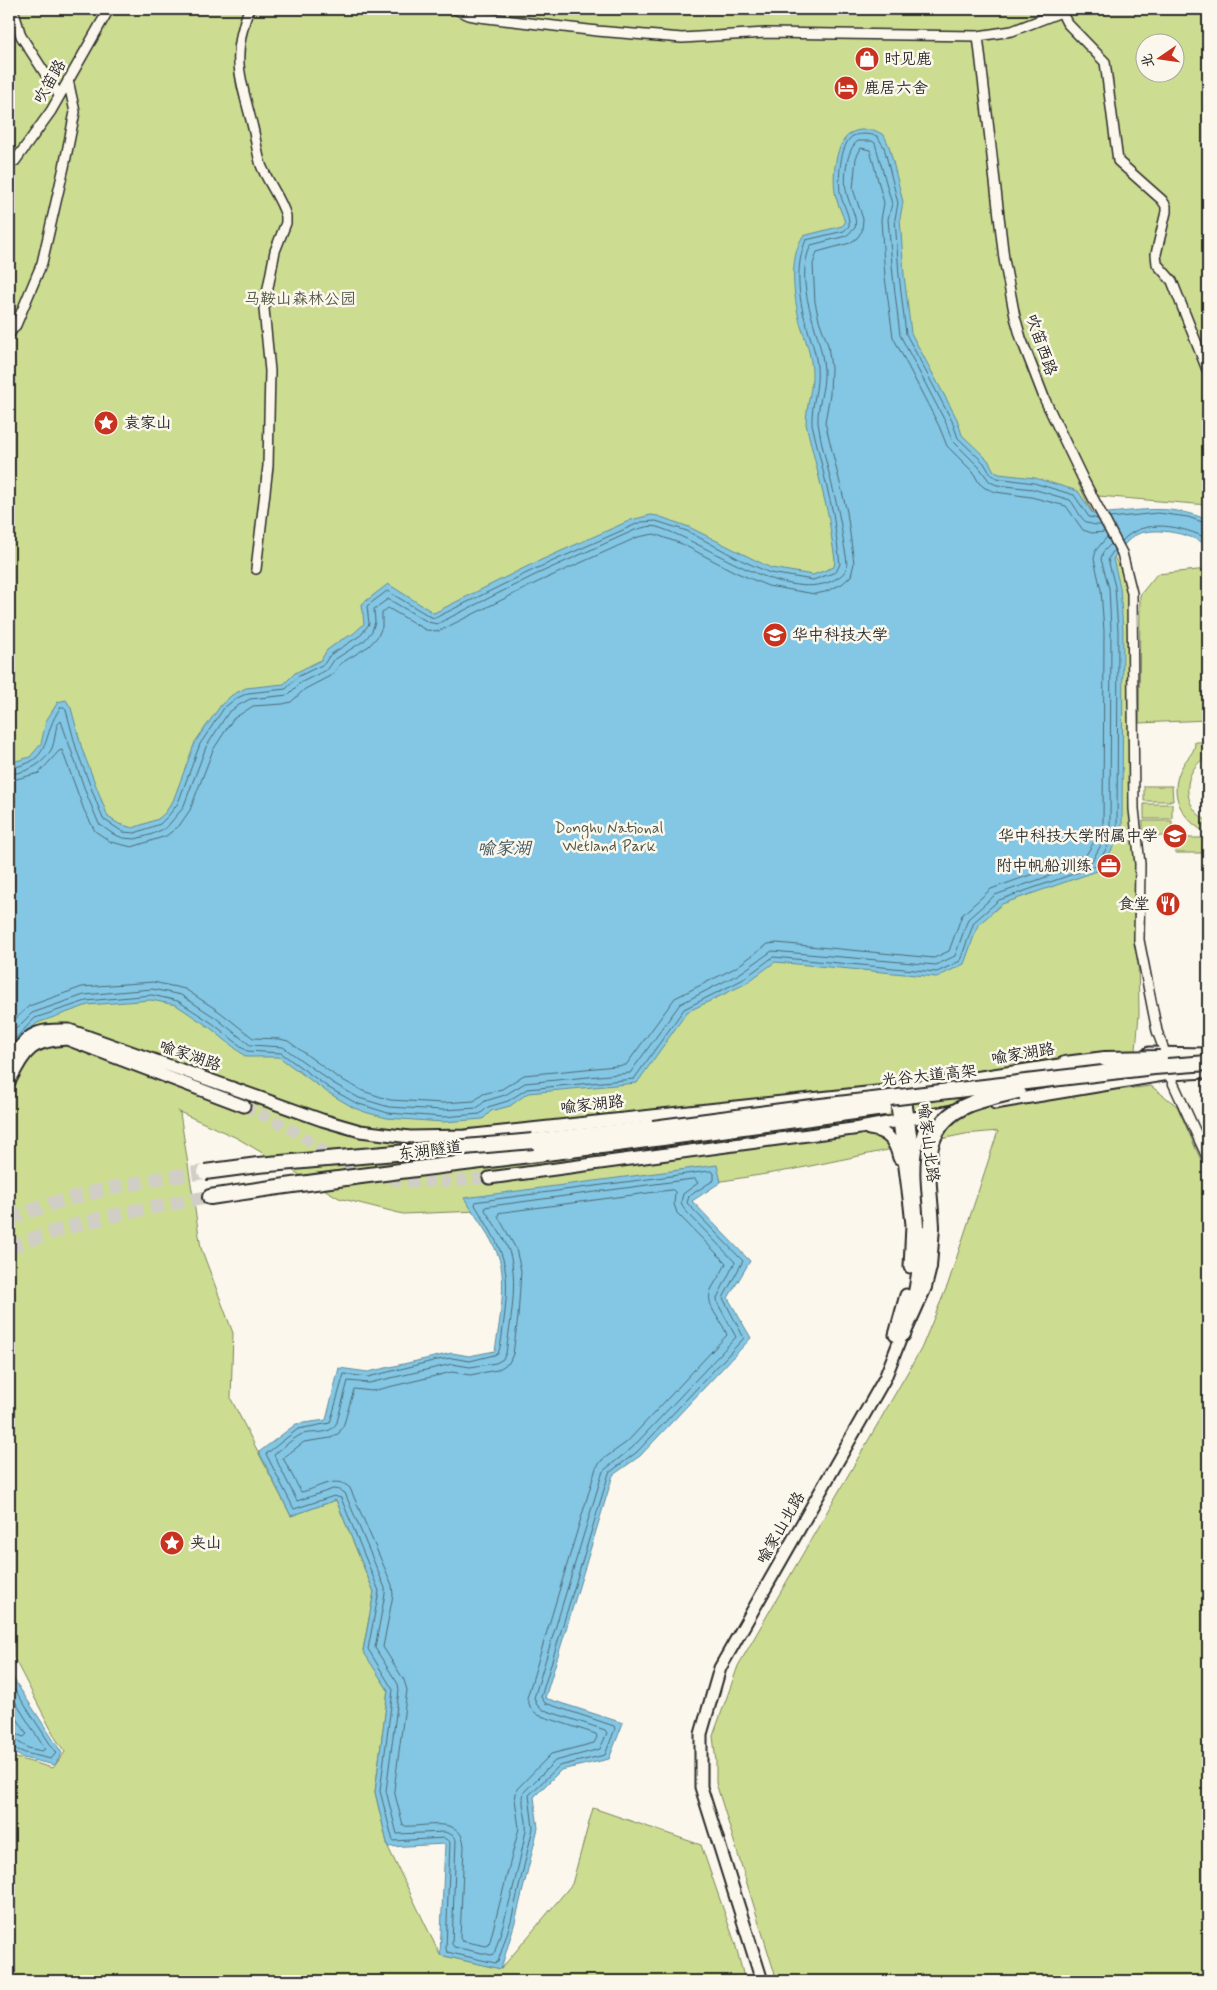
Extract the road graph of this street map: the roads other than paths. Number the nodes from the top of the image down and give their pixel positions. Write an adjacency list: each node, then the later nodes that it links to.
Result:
1 (13, 9): 8 (street)
2 (109, 9): 7 (street, 吹笛路)
3 (249, 9): 12 (street)
4 (455, 9): 6 (street)
5 (1065, 11): 6 (street); 11 (street)
6 (978, 36): 13 (street, 吹笛西路)
7 (68, 80): 8 (street, 吹笛路); 10 (street)
8 (60, 95): 9 (street, 吹笛路)
9 (9, 164)
10 (9, 334)
11 (1208, 372)
12 (256, 569)
13 (1165, 1052): 14 (main road, 喻家湖路); 16 (main road, 喻家湖路); 20 (street, 吹笛西路)
14 (1208, 1054): 16 (highway, bridge)
15 (1208, 1063): 27 (highway, 光谷大道高架, bridge)
16 (1065, 1064): 22 (main road, 喻家湖路)
17 (9, 1065): 27 (main road, 喻家湖路)
18 (1208, 1067): 23 (highway, 光谷大道高架, bridge)
19 (1208, 1072): 20 (main road)
20 (1169, 1074): 25 (main road); 31 (street, 吹笛西路)
21 (9, 1082): 24 (main road, 喻家湖路)
22 (899, 1089): 26 (main road, 喻家山北路); 27 (main road, 喻家湖路)
23 (1023, 1090): 27 (highway, 光谷大道高架, bridge); 36 (highway, bridge)
24 (244, 1106)
25 (948, 1112): 26 (main road); 35 (main road)
26 (904, 1120): 28 (main road); 35 (main road, 喻家山北路)
27 (654, 1128): 29 (highway, 东湖隧道); 32 (highway, 东湖隧道, bridge)
28 (860, 1128): 30 (main road); 35 (main road)
29 (621, 1144): 30 (main road); 34 (highway, 东湖隧道)
30 (669, 1153): 33 (main road)
31 (1208, 1159)
32 (205, 1172)
33 (489, 1178)
34 (210, 1197)
35 (915, 1205): 36 (main road, 喻家山北路); 37 (main road, 喻家山北路)
36 (903, 1334): 38 (main road, 喻家山北路)
37 (755, 1981)
38 (762, 1981)

